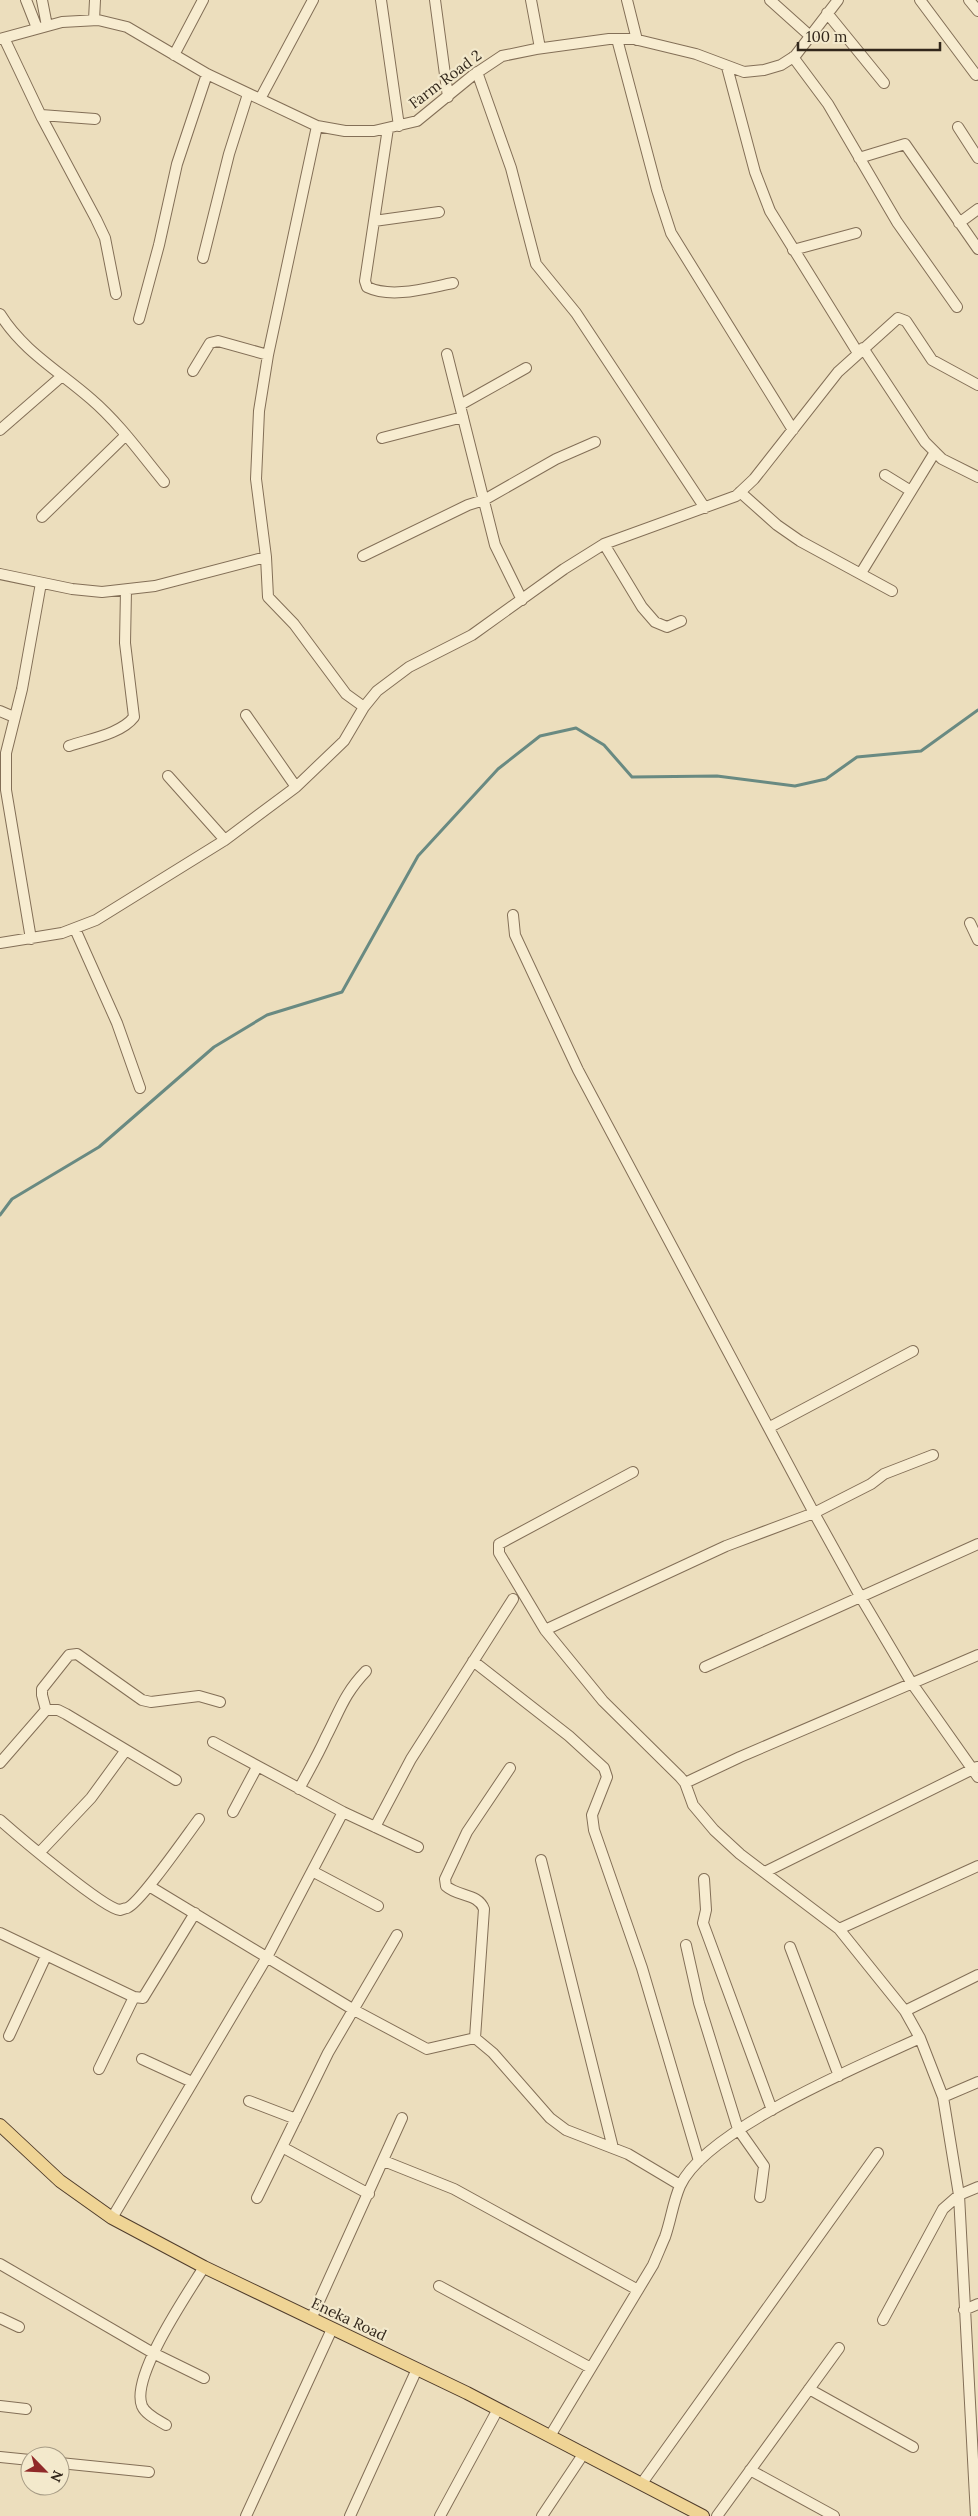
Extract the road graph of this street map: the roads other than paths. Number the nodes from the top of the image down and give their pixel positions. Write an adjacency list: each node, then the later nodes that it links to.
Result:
1 (26, 0): 17 (street)
2 (42, 0): 17 (street)
3 (95, 0): 16 (street)
4 (202, 0): 23 (street)
5 (313, 0): 32 (street)
6 (382, 0): 36 (street)
7 (435, 0): 31 (street)
8 (531, 0): 22 (street)
9 (627, 0): 21 (street)
10 (770, 0): 18 (street)
11 (838, 0): 15 (street, Farm Road 2)
12 (920, 0): 28 (street)
13 (969, 0): 14 (street)
14 (978, 12)
15 (827, 13): 18 (street, Farm Road 2); 29 (street)
16 (94, 20): 17 (street, Farm Road 2); 23 (street, Farm Road 2)
17 (42, 27): 19 (street, Farm Road 2)
18 (809, 35): 24 (street, Farm Road 2)
19 (2, 39): 33 (street)
20 (617, 39): 21 (street, Farm Road 2); 22 (street, Farm Road 2); 64 (street)
21 (637, 40): 25 (street, Farm Road 2)
22 (540, 48): 26 (street, Farm Road 2)
23 (174, 55): 27 (street, Farm Road 2)
24 (793, 57): 25 (street, Farm Road 2); 39 (street)
25 (727, 67): 46 (street)
26 (477, 72): 31 (street, Farm Road 2); 75 (street)
27 (207, 74): 30 (street, Farm Road 2); 53 (street)
28 (976, 75)
29 (884, 83)
30 (248, 94): 32 (street, Farm Road 2); 48 (street)
31 (448, 97): 36 (street, Farm Road 2)
32 (260, 99): 35 (street, Farm Road 2)
33 (41, 115): 34 (street); 50 (street)
34 (95, 119)
35 (317, 126): 38 (street, Farm Road 2); 56 (street)
36 (399, 126): 38 (street, Farm Road 2)
37 (958, 127): 40 (street)
38 (388, 128): 43 (street)
39 (859, 158): 44 (street); 51 (street)
40 (978, 158)
41 (978, 209): 44 (street)
42 (439, 212): 43 (street)
43 (374, 221): 49 (street)
44 (959, 223): 47 (street)
45 (856, 233): 46 (street)
46 (793, 250): 54 (street)
47 (978, 250)
48 (203, 258)
49 (453, 283)
50 (116, 294)
51 (957, 307)
52 (0, 314): 59 (street)
53 (139, 319)
54 (861, 350): 60 (street); 64 (street); 68 (street)
55 (447, 354): 61 (street)
56 (268, 355): 58 (street); 78 (street)
57 (526, 368): 61 (street)
58 (193, 371)
59 (62, 376): 63 (street); 65 (street)
60 (978, 385)
61 (460, 404): 62 (street)
62 (463, 417): 66 (street); 74 (street)
63 (0, 430)
64 (792, 430): 73 (street)
65 (126, 435): 71 (street); 76 (street)
66 (382, 438)
67 (595, 442): 74 (street)
68 (935, 452): 70 (street); 72 (street)
69 (885, 475): 72 (street)
70 (978, 477)
71 (164, 482)
72 (911, 491): 80 (street)
73 (740, 492): 75 (street); 80 (street)
74 (484, 500): 79 (street); 85 (street)
75 (705, 508): 77 (street)
76 (42, 518)
77 (604, 544): 85 (street); 86 (street)
78 (266, 556): 83 (street); 87 (street)
79 (363, 556)
80 (861, 573): 84 (street)
81 (0, 574): 82 (street)
82 (41, 582): 83 (street); 90 (street)
83 (126, 590): 91 (street)
84 (892, 591)
85 (522, 600): 87 (street)
86 (681, 621)
87 (364, 707): 93 (street)
88 (0, 711): 90 (street)
89 (246, 715): 93 (street)
90 (14, 717): 98 (street)
91 (69, 746)
92 (168, 776): 94 (street)
93 (296, 787): 94 (street)
94 (225, 840): 97 (street)
95 (513, 915): 103 (street)
96 (970, 923): 99 (street)
97 (75, 929): 98 (street); 101 (street)
98 (31, 939): 100 (street)
99 (978, 940)
100 (0, 943)
101 (140, 1088)
102 (912, 1351): 103 (street)
103 (770, 1427): 106 (street)
104 (933, 1455): 106 (street)
105 (633, 1472): 110 (street)
106 (814, 1513): 108 (street); 110 (street)
107 (978, 1544): 108 (street)
108 (860, 1596): 113 (street); 115 (street)
109 (513, 1599): 112 (street)
110 (545, 1630): 125 (street)
111 (978, 1655): 115 (street)
112 (473, 1661): 131 (street); 172 (street)
113 (705, 1668)
114 (366, 1671): 126 (street)
115 (912, 1682): 123 (street); 125 (street)
116 (220, 1702): 117 (street)
117 (46, 1710): 119 (street); 120 (street)
118 (213, 1742): 121 (street)
119 (126, 1750): 124 (street); 133 (street)
120 (0, 1763)
121 (257, 1767): 126 (street); 127 (street)
122 (510, 1768): 154 (street)
123 (976, 1771): 137 (street)
124 (176, 1780)
125 (685, 1783): 137 (street)
126 (299, 1789): 128 (street)
127 (233, 1812)
128 (343, 1812): 131 (street); 136 (street)
129 (199, 1819): 139 (street)
130 (0, 1820): 133 (street)
131 (375, 1827): 132 (street)
132 (418, 1847)
133 (40, 1852): 139 (street)
134 (541, 1860): 169 (street)
135 (978, 1866): 142 (street)
136 (312, 1871): 140 (street); 148 (street)
137 (765, 1872): 142 (street)
138 (704, 1879): 163 (street)
139 (149, 1886): 141 (street)
140 (378, 1906)
141 (195, 1913): 148 (street); 150 (street)
142 (839, 1929): 152 (street)
143 (0, 1933): 147 (street)
144 (397, 1935): 151 (street)
145 (686, 1945): 167 (street)
146 (790, 1947): 158 (street)
147 (46, 1956): 150 (street); 153 (street)
148 (267, 1956): 151 (street); 159 (street)
149 (978, 1975): 152 (street)
150 (134, 1997): 157 (street)
151 (354, 2010): 154 (street); 165 (street)
152 (905, 2011): 155 (street)
153 (9, 2036)
154 (475, 2038): 169 (street)
155 (920, 2038): 158 (street); 161 (street)
156 (142, 2058): 159 (street)
157 (99, 2069)
158 (839, 2076): 163 (street)
159 (192, 2082): 179 (street)
160 (978, 2082): 161 (street)
161 (943, 2097): 176 (street)
162 (250, 2101): 165 (street)
163 (772, 2110): 167 (street)
164 (402, 2118): 171 (street)
165 (296, 2119): 168 (street)
166 (0, 2125): 179 (main road, Eneka Road)
167 (738, 2130): 172 (street); 177 (street)
168 (282, 2148): 175 (street); 178 (street)
169 (613, 2148): 173 (street)
170 (878, 2153): 210 (street)
171 (384, 2161): 175 (street); 183 (street)
172 (699, 2161): 173 (street)
173 (680, 2185): 183 (street)
174 (978, 2187): 176 (street)
175 (369, 2194): 187 (street)
176 (958, 2195): 185 (street); 188 (street)
177 (760, 2197)
178 (256, 2198)
179 (112, 2218): 181 (main road, Eneka Road)
180 (0, 2264): 192 (street)
181 (204, 2267): 187 (main road, Eneka Road); 192 (street)
182 (439, 2286): 193 (street)
183 (638, 2290): 193 (street)
184 (978, 2304): 185 (street)
185 (964, 2310): 197 (street)
186 (0, 2318): 189 (street)
187 (311, 2319): 190 (main road, Eneka Road)
188 (883, 2320)
189 (19, 2327)
190 (332, 2329): 194 (main road, Eneka Road); 212 (street)
191 (839, 2348): 196 (street)
192 (153, 2353): 195 (street); 201 (street)
193 (590, 2367): 202 (street)
194 (417, 2369): 200 (main road, Eneka Road); 213 (street)
195 (204, 2378)
196 (809, 2389): 203 (street); 208 (street)
197 (974, 2403): 211 (street)
198 (0, 2406): 199 (street)
199 (26, 2409)
200 (498, 2409): 202 (main road, Eneka Road); 214 (street)
201 (166, 2425)
202 (550, 2436): 204 (main road, Eneka Road)
203 (913, 2448)
204 (584, 2453): 210 (main road, Eneka Road); 215 (street)
205 (0, 2457): 206 (street)
206 (20, 2459)
207 (70, 2464): 209 (street)
208 (750, 2470): 217 (street); 218 (street)
209 (149, 2472)
210 (642, 2483): 216 (main road, Eneka Road)
211 (977, 2511)
212 (246, 2516)
213 (350, 2516)
214 (440, 2516)
215 (542, 2516)
216 (703, 2516)
217 (717, 2516)
218 (834, 2516)

